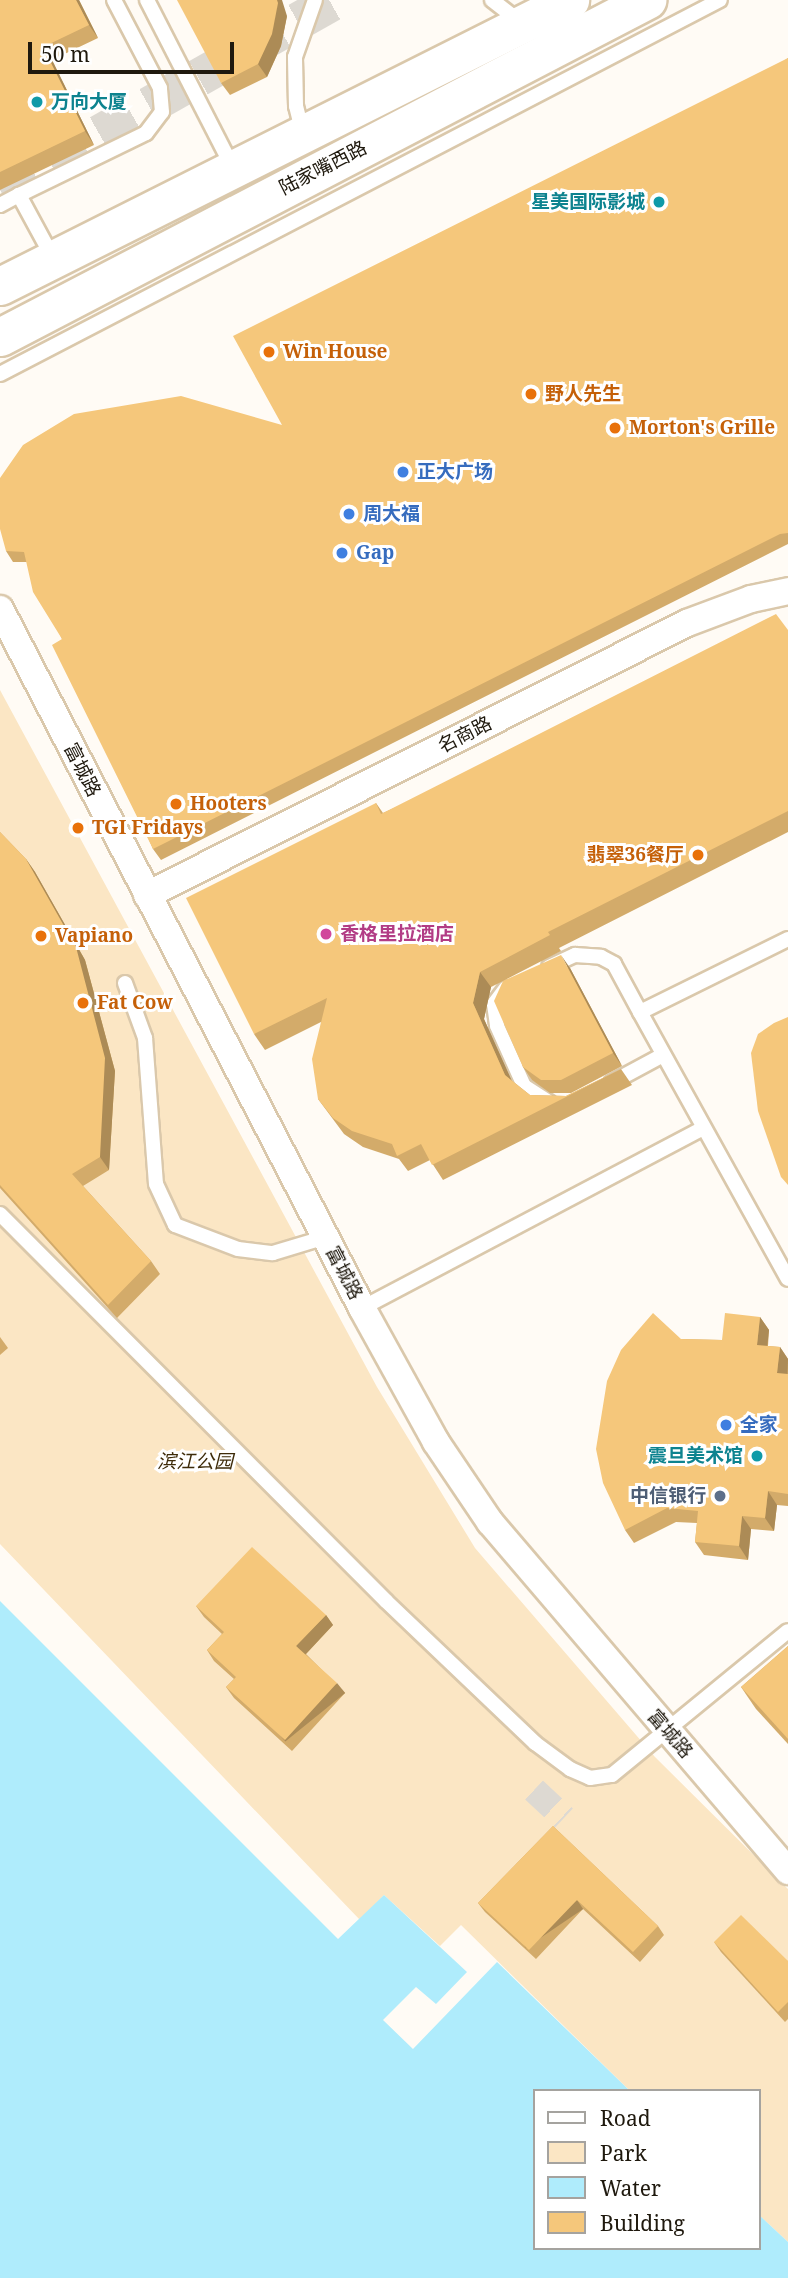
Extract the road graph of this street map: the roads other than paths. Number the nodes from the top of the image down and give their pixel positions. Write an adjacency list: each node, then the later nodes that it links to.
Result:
1 (114, 0): 12 (lane)
2 (147, 0): 11 (lane)
3 (315, 0): 10 (lane)
4 (492, 0): 9 (lane)
5 (570, 0): 9 (street, 陆家嘴西路)
6 (648, 0): 16 (street, 陆家嘴西路)
7 (720, 0): 8 (lane)
8 (695, 6): 17 (lane)
9 (522, 24): 10 (street, 陆家嘴西路)
10 (303, 134): 11 (street, 陆家嘴西路)
11 (234, 169): 14 (street, 陆家嘴西路)
12 (19, 195): 13 (lane); 14 (lane)
13 (0, 205)
14 (54, 260): 15 (street, 陆家嘴西路)
15 (0, 286)
16 (0, 337)
17 (0, 374)
18 (788, 591): 20 (street, 名商路)
19 (0, 609): 20 (street, 富城路)
20 (147, 895): 29 (street, 富城路)
21 (788, 939): 23 (lane)
22 (125, 983): 29 (lane)
23 (640, 1012): 24 (lane); 26 (lane)
24 (663, 1055): 25 (lane); 27 (lane)
25 (596, 1091)
26 (561, 1104)
27 (702, 1129): 30 (lane); 31 (lane)
28 (0, 1214): 33 (lane)
29 (326, 1237): 31 (street, 富城路)
30 (788, 1279)
31 (362, 1308): 33 (street, 富城路)
32 (788, 1631): 33 (lane)
33 (669, 1733): 34 (street, 富城路)
34 (788, 1871)

